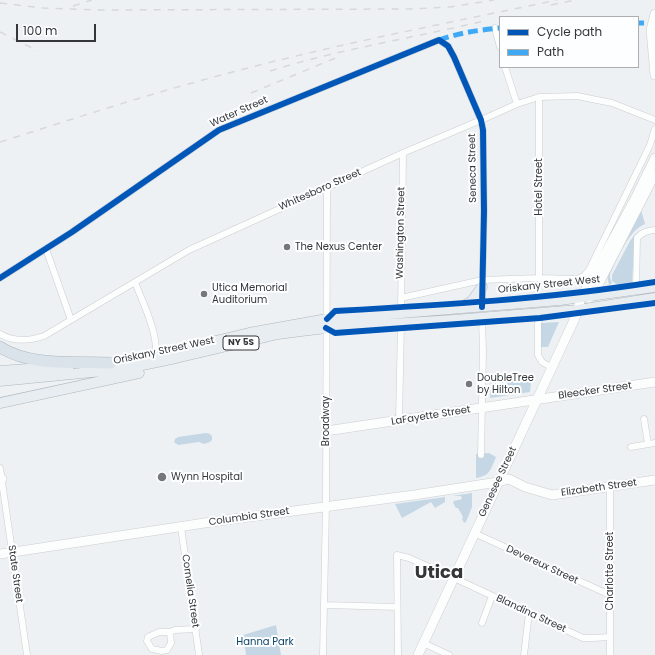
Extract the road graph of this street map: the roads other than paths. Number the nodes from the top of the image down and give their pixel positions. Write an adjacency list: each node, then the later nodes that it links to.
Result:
1 (655, 14): 6 (street)
2 (495, 28): 4 (street)
3 (439, 40): 9 (street, Seneca Street); 18 (street, Water Street)
4 (499, 43)
5 (505, 68): 8 (street)
6 (655, 75)
7 (539, 97): 8 (street, Whitesboro Street); 10 (street, Whitesboro Street); 20 (street, Hotel Street)
8 (517, 104): 9 (street, Whitesboro Street)
9 (481, 120): 13 (street, Whitesboro Street); 22 (street, Seneca Street)
10 (655, 120)
11 (655, 129): 12 (street)
12 (652, 145): 20 (street)
13 (403, 153): 16 (street, Whitesboro Street); 26 (street, Washington Street)
14 (655, 158): 15 (street, Genesee Street)
15 (653, 171): 25 (street, Genesee Street)
16 (327, 187): 21 (street, Whitesboro Street); 36 (street, Broadway)
17 (655, 230): 24 (street)
18 (46, 249): 19 (street, Water Street); 34 (street)
19 (0, 278)
20 (539, 278): 22 (street)
21 (135, 282): 34 (street, Whitesboro Street); 40 (street)
22 (482, 284): 26 (street); 28 (street, Seneca Street); 29 (main road)
23 (655, 287): 24 (main road, Oriskany Street West / NY 5S)
24 (636, 290): 25 (main road, Oriskany Street West / NY 5S)
25 (586, 297): 28 (main road, Oriskany Street West / NY 5S); 30 (street, Genesee Street)
26 (401, 298): 31 (street, Washington Street)
27 (655, 298): 30 (main road, Oriskany Street West / NY 5S)
28 (482, 307): 29 (main road, Oriskany Street West / NY 5S); 35 (main road)
29 (460, 308): 31 (main road, Oriskany Street West / NY 5S)
30 (578, 310): 32 (main road, Oriskany Street West / NY 5S); 42 (street, Genesee Street)
31 (401, 312): 36 (main road, Oriskany Street West / NY 5S)
32 (543, 312): 33 (main road, Oriskany Street West / NY 5S); 42 (street)
33 (482, 318): 35 (main road, Oriskany Street West / NY 5S); 48 (street)
34 (71, 320): 38 (street, Whitesboro Street)
35 (454, 320): 37 (main road, Oriskany Street West / NY 5S)
36 (326, 323): 37 (main road, Oriskany Street West / NY 5S); 40 (main road, Oriskany Street West / NY 5S); 51 (street, Broadway)
37 (401, 323): 50 (street)
38 (0, 334)
39 (0, 347): 41 (highway)
40 (156, 359): 41 (main road, Oriskany Street West / NY 5S); 44 (main road, Oriskany Street West / NY 5S); 47 (main road)
41 (111, 363): 43 (main road, Oriskany Street West / NY 5S)
42 (551, 367): 46 (street, Genesee Street)
43 (0, 371)
44 (0, 381)
45 (655, 382): 46 (street, Bleecker Street)
46 (536, 400): 48 (street, LaFayette Street); 59 (street, Genesee Street)
47 (0, 403)
48 (482, 408): 50 (street, LaFayette Street); 55 (street)
49 (644, 419): 53 (street)
50 (399, 421): 51 (street, LaFayette Street)
51 (326, 431): 61 (street, Broadway)
52 (655, 443): 53 (street)
53 (648, 444): 54 (street)
54 (631, 447)
55 (481, 455)
56 (0, 468): 57 (street, State Street)
57 (1, 480): 64 (street, State Street)
58 (655, 480): 60 (street, Elizabeth Street)
59 (498, 482): 60 (street, Elizabeth Street); 61 (street, Columbia Street); 63 (street, Genesee Street)
60 (610, 487): 67 (street, Charlotte Street)
61 (326, 506): 62 (street, Columbia Street); 69 (street, Broadway)
62 (181, 527): 64 (street, Columbia Street); 73 (street, Cornelia Street)
63 (474, 533): 66 (street, Genesee Street); 67 (street, Devereux Street)
64 (12, 552): 65 (street, Columbia Street); 77 (street, State Street)
65 (0, 554)
66 (454, 578): 68 (street, Blandina Street); 70 (street, Blandina Street); 76 (street, Genesee Street)
67 (610, 595): 75 (street, Charlotte Street)
68 (492, 596): 71 (street, Blandina Street); 72 (street)
69 (325, 605): 70 (street); 79 (street, Broadway)
70 (397, 607): 80 (street)
71 (529, 613): 75 (street, Blandina Street); 83 (street)
72 (482, 623)
73 (196, 628): 74 (street); 78 (street, Cornelia Street)
74 (170, 632)
75 (610, 637): 84 (street, Charlotte Street)
76 (423, 643): 81 (street, Genesee Street); 82 (street)
77 (27, 655)
78 (200, 655)
79 (323, 655)
80 (398, 655)
81 (418, 655)
82 (449, 655)
83 (524, 655)
84 (610, 655)

